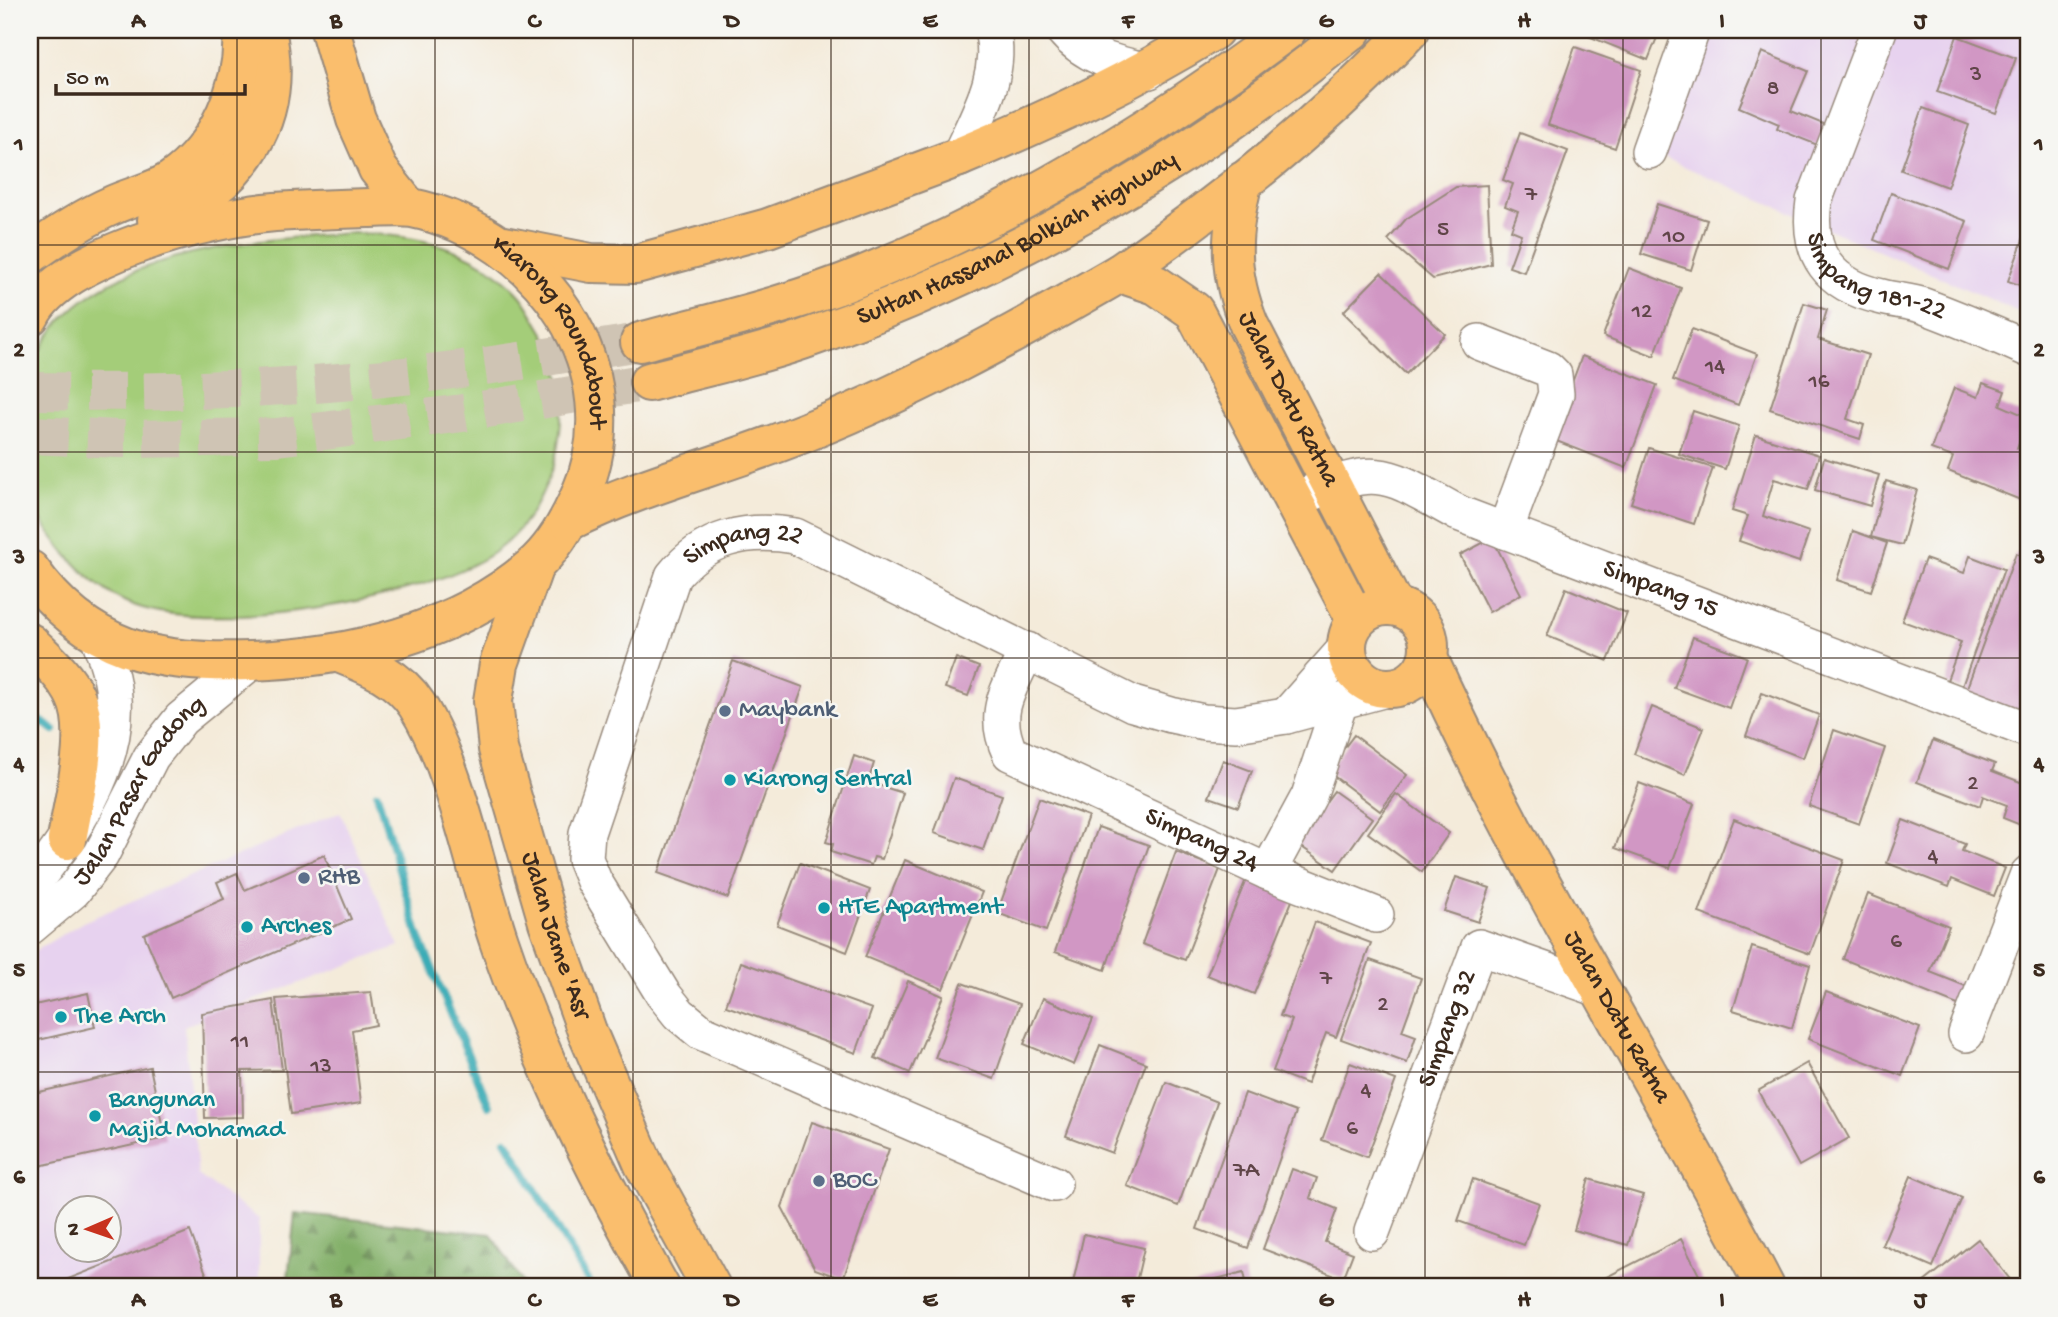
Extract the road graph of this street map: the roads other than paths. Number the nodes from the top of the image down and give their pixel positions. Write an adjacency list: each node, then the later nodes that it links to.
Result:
1 (242, 30): 18 (main road)
2 (266, 30): 20 (main road)
3 (330, 30): 16 (main road)
4 (992, 30): 14 (street)
5 (1063, 30): 12 (street)
6 (1214, 30): 12 (main road)
7 (1287, 30): 21 (main road, Sultan Hassanal Bolkiah Highway)
8 (1352, 30): 24 (main road, Sultan Hassanal Bolkiah Highway)
9 (1410, 30): 15 (main road)
10 (1692, 30): 13 (street)
11 (1879, 30): 23 (street, Simpang 181-22)
12 (1149, 71): 14 (main road)
13 (1649, 151)
14 (959, 157): 17 (main road)
15 (1243, 181): 19 (main road); 25 (main road, Jalan Datu Ratna)
16 (408, 207): 17 (main road, Kiarong Roundabout); 20 (main road, Kiarong Roundabout)
17 (502, 245): 27 (main road, Kiarong Roundabout)
18 (30, 255)
19 (1121, 273): 26 (main road, Jalan Datu Ratna); 27 (main road)
20 (35, 305)
21 (640, 342)
22 (1479, 342): 28 (street)
23 (2028, 349)
24 (649, 382)
25 (1330, 485): 26 (street, Simpang 15); 28 (street, Simpang 15); 31 (main road, Jalan Datu Ratna)
26 (1294, 501): 32 (main road, Jalan Datu Ratna)
27 (569, 521): 29 (main road, Kiarong Roundabout)
28 (1505, 531): 42 (street, Simpang 15)
29 (534, 566): 36 (main road, Kiarong Roundabout); 55 (main road, Jalan Jame 'Asr)
30 (34, 578): 33 (main road, Kiarong Roundabout)
31 (1394, 606): 32 (main road); 37 (main road)
32 (1352, 634): 39 (main road); 41 (street)
33 (98, 635): 38 (main road, Kiarong Roundabout); 44 (street, Jalan Pasar Gadong)
34 (30, 643): 44 (main road)
35 (1027, 650): 41 (street, Simpang 22); 45 (street, Simpang 24); 52 (street, Simpang 22)
36 (339, 653): 38 (main road, Kiarong Roundabout); 54 (main road, Jalan Jame 'Asr)
37 (1428, 658): 39 (main road); 43 (main road, Jalan Datu Ratna)
38 (253, 662): 49 (street, Jalan Pasar Gadong)
39 (1396, 687): 40 (street, Simpang 22); 43 (main road, Jalan Datu Ratna)
40 (1340, 702): 41 (street, Simpang 22); 45 (street, Simpang 24)
41 (1286, 716)
42 (2028, 730)
43 (1468, 747): 50 (main road, Jalan Datu Ratna)
44 (67, 839): 47 (street, Jalan Pasar Gadong)
45 (1268, 872): 48 (street)
46 (2028, 874): 51 (street)
47 (30, 887)
48 (1376, 915)
49 (30, 927)
50 (1602, 990): 53 (street, Simpang 32); 56 (main road, Jalan Datu Ratna)
51 (1966, 1034)
52 (1054, 1184)
53 (1371, 1232)
54 (660, 1287)
55 (711, 1287)
56 (1765, 1287)

